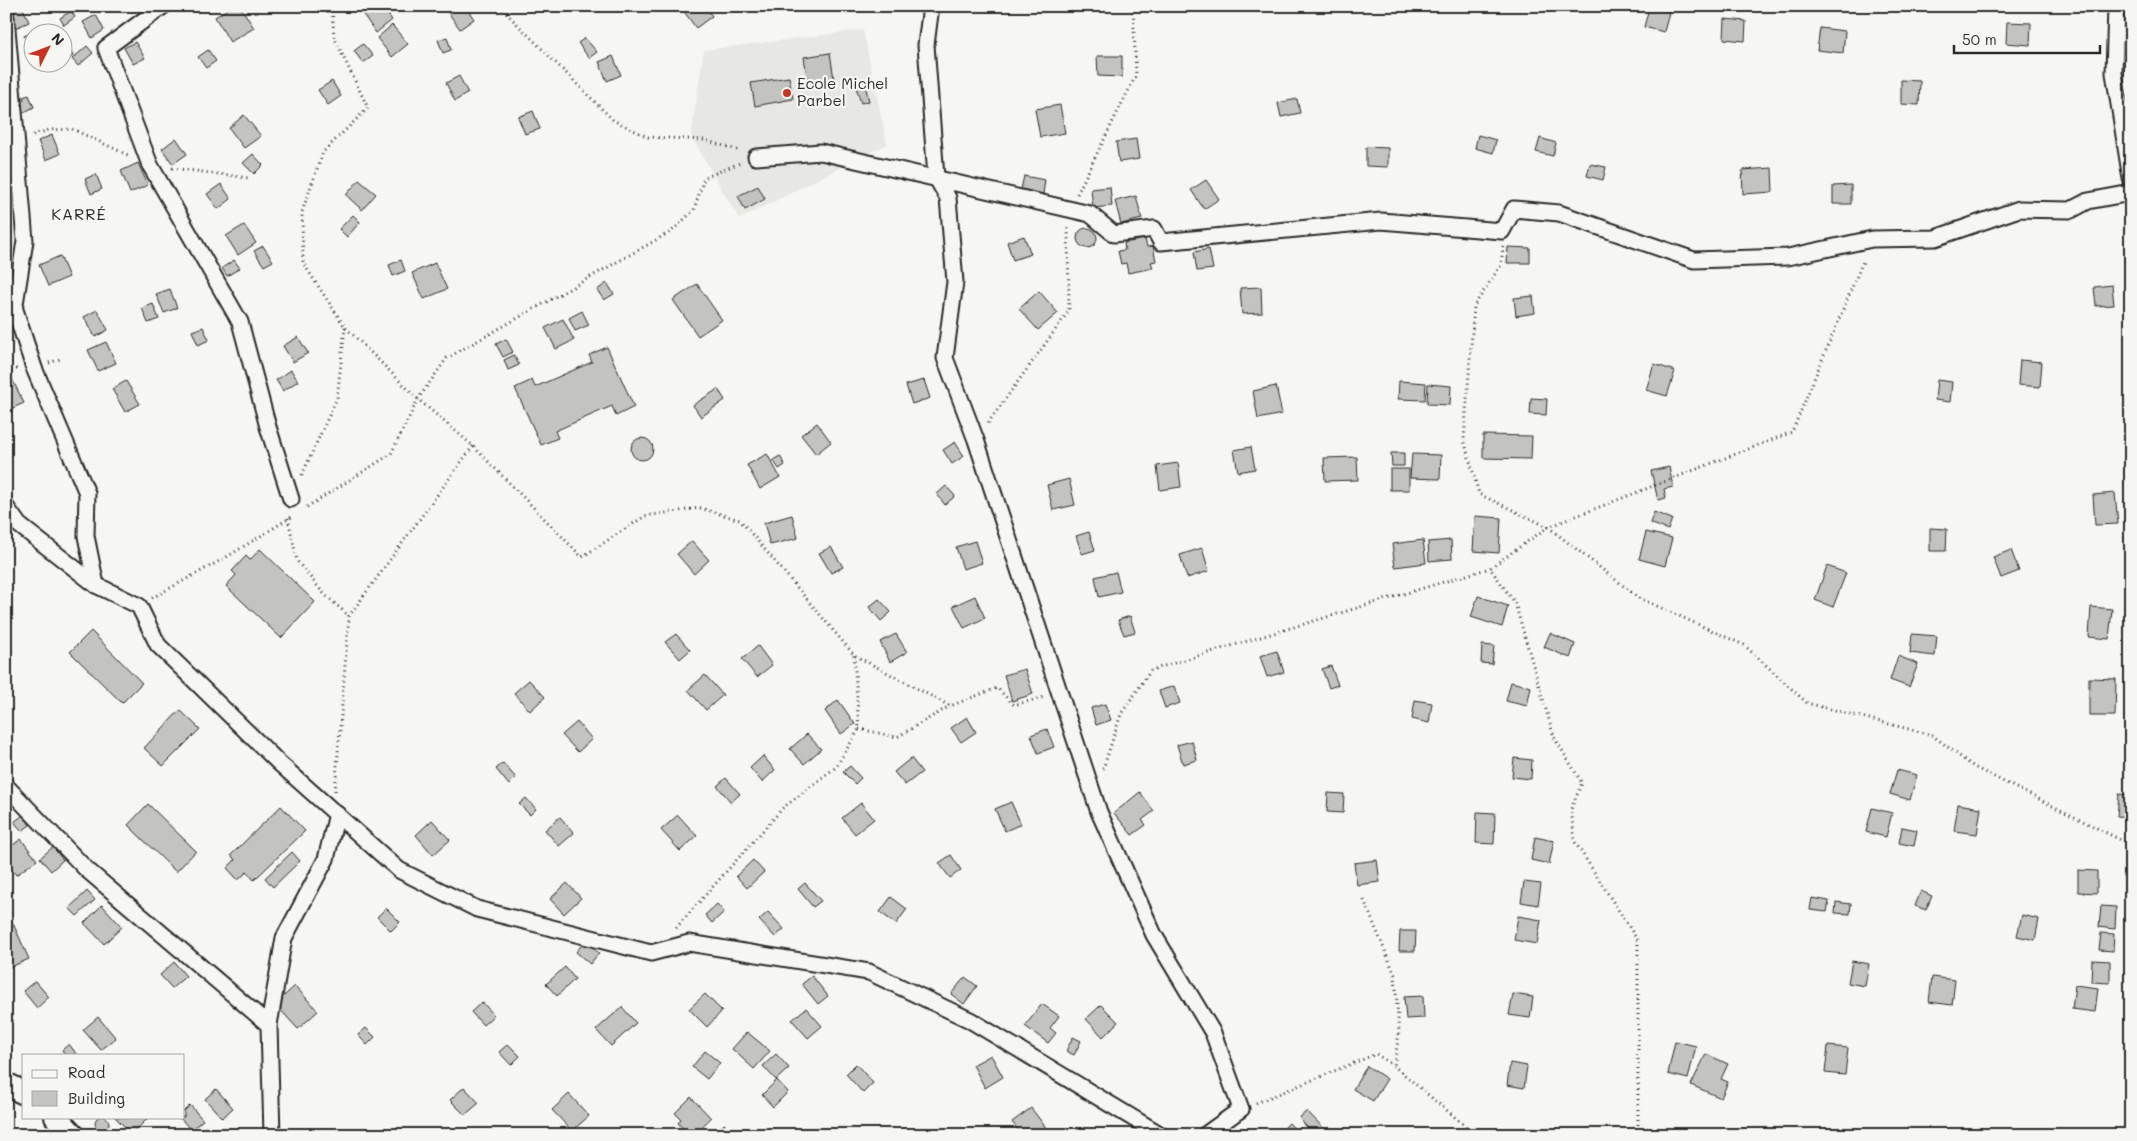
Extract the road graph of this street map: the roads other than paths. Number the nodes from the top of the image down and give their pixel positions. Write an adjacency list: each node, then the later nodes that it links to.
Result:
1 (931, 6): 6 (street)
2 (2116, 6): 7 (street)
3 (159, 7): 11 (street)
4 (6, 17): 10 (street)
5 (756, 156): 6 (street)
6 (936, 178): 8 (street); 20 (street)
7 (2131, 179)
8 (2131, 193)
9 (6, 282): 10 (street)
10 (15, 306): 13 (street)
11 (291, 499)
12 (6, 507): 13 (street)
13 (96, 585): 15 (street)
14 (6, 786): 16 (street)
15 (337, 814): 16 (street); 23 (street)
16 (269, 1025): 22 (street)
17 (6, 1084): 18 (street)
18 (22, 1092)
19 (57, 1118): 21 (street)
20 (1220, 1130): 24 (street)
21 (73, 1135)
22 (272, 1135)
23 (1161, 1135)
24 (1205, 1135)

